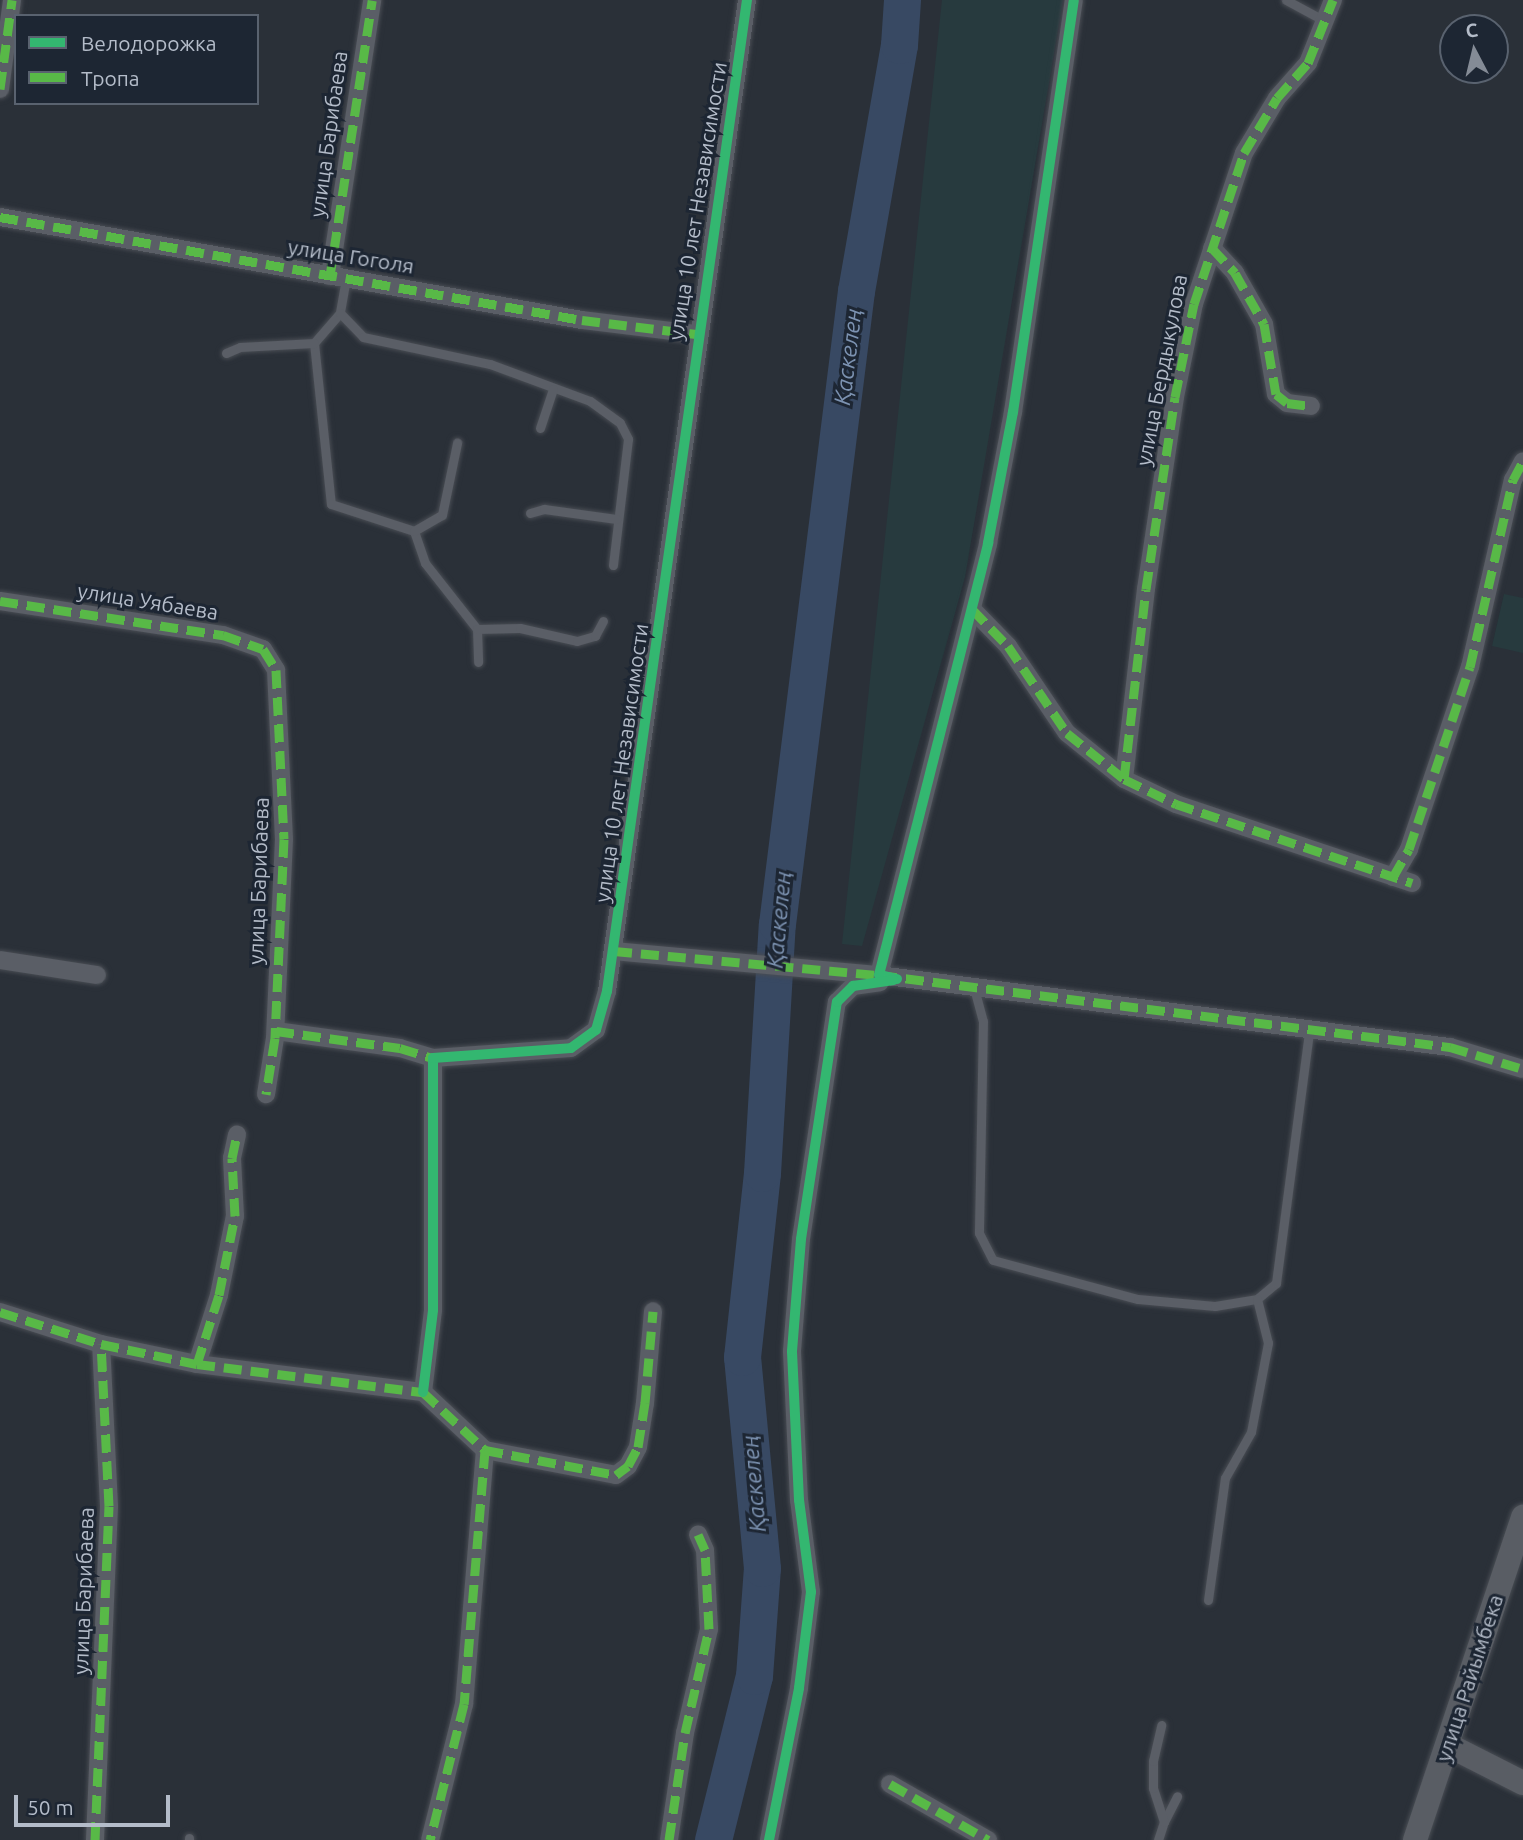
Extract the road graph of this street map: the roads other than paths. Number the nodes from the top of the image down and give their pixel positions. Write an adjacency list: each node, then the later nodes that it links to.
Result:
1 (12, 0): 8 (street)
2 (372, 0): 11 (street, улица Барибаева)
3 (747, 0): 13 (street, улица 10 лет Независимости)
4 (1074, 0): 26 (street)
5 (1286, 0): 7 (lane)
6 (1333, 0): 7 (street, улица Бердыкулова)
7 (1325, 21): 10 (street, улица Бердыкулова)
8 (0, 89)
9 (0, 217): 11 (street, улица Гоголя)
10 (1212, 248): 17 (street); 31 (street, улица Бердыкулова)
11 (338, 277): 12 (lane); 13 (street, улица Гоголя)
12 (340, 313): 14 (lane); 16 (lane)
13 (696, 334): 34 (street, улица 10 лет Независимости)
14 (314, 343): 15 (lane); 23 (lane)
15 (226, 353)
16 (553, 389): 18 (lane); 22 (lane)
17 (1311, 406)
18 (540, 428)
19 (457, 443): 23 (lane)
20 (1523, 461): 32 (street)
21 (530, 513): 22 (lane)
22 (616, 519): 24 (lane)
23 (414, 531): 28 (lane)
24 (613, 565)
25 (0, 601): 30 (street, улица Уябаева)
26 (972, 609): 31 (street); 37 (street)
27 (603, 621): 28 (lane)
28 (477, 629): 29 (lane)
29 (478, 662)
30 (276, 670): 39 (street, улица Барибаева)
31 (1124, 779): 32 (street)
32 (1393, 877): 33 (street)
33 (1412, 883)
34 (614, 951): 37 (street); 41 (street, улица 10 лет Независимости)
35 (0, 960): 36 (street)
36 (97, 975)
37 (888, 977): 38 (street); 64 (street)
38 (974, 988): 40 (street); 45 (lane)
39 (275, 1031): 41 (street); 43 (street, улица Барибаева)
40 (1309, 1031): 42 (street); 45 (lane)
41 (433, 1058): 50 (street)
42 (1523, 1069)
43 (266, 1094)
44 (237, 1135): 49 (street)
45 (1257, 1299): 54 (lane)
46 (653, 1311): 51 (street)
47 (0, 1312): 48 (street)
48 (101, 1345): 49 (street); 61 (street, улица Барибаева)
49 (197, 1364): 50 (street)
50 (424, 1392): 51 (street)
51 (485, 1450): 62 (street)
52 (1523, 1517): 56 (street, улица Райымбека)
53 (698, 1534): 63 (street)
54 (1208, 1600)
55 (1161, 1726): 60 (lane)
56 (1448, 1745): 57 (street); 67 (street, улица Райымбека)
57 (1523, 1783)
58 (890, 1784): 65 (street)
59 (1177, 1796): 60 (lane)
60 (1164, 1822): 66 (lane)
61 (95, 1840)
62 (430, 1840)
63 (669, 1840)
64 (769, 1840)
65 (988, 1840)
66 (1158, 1840)
67 (1415, 1840)

